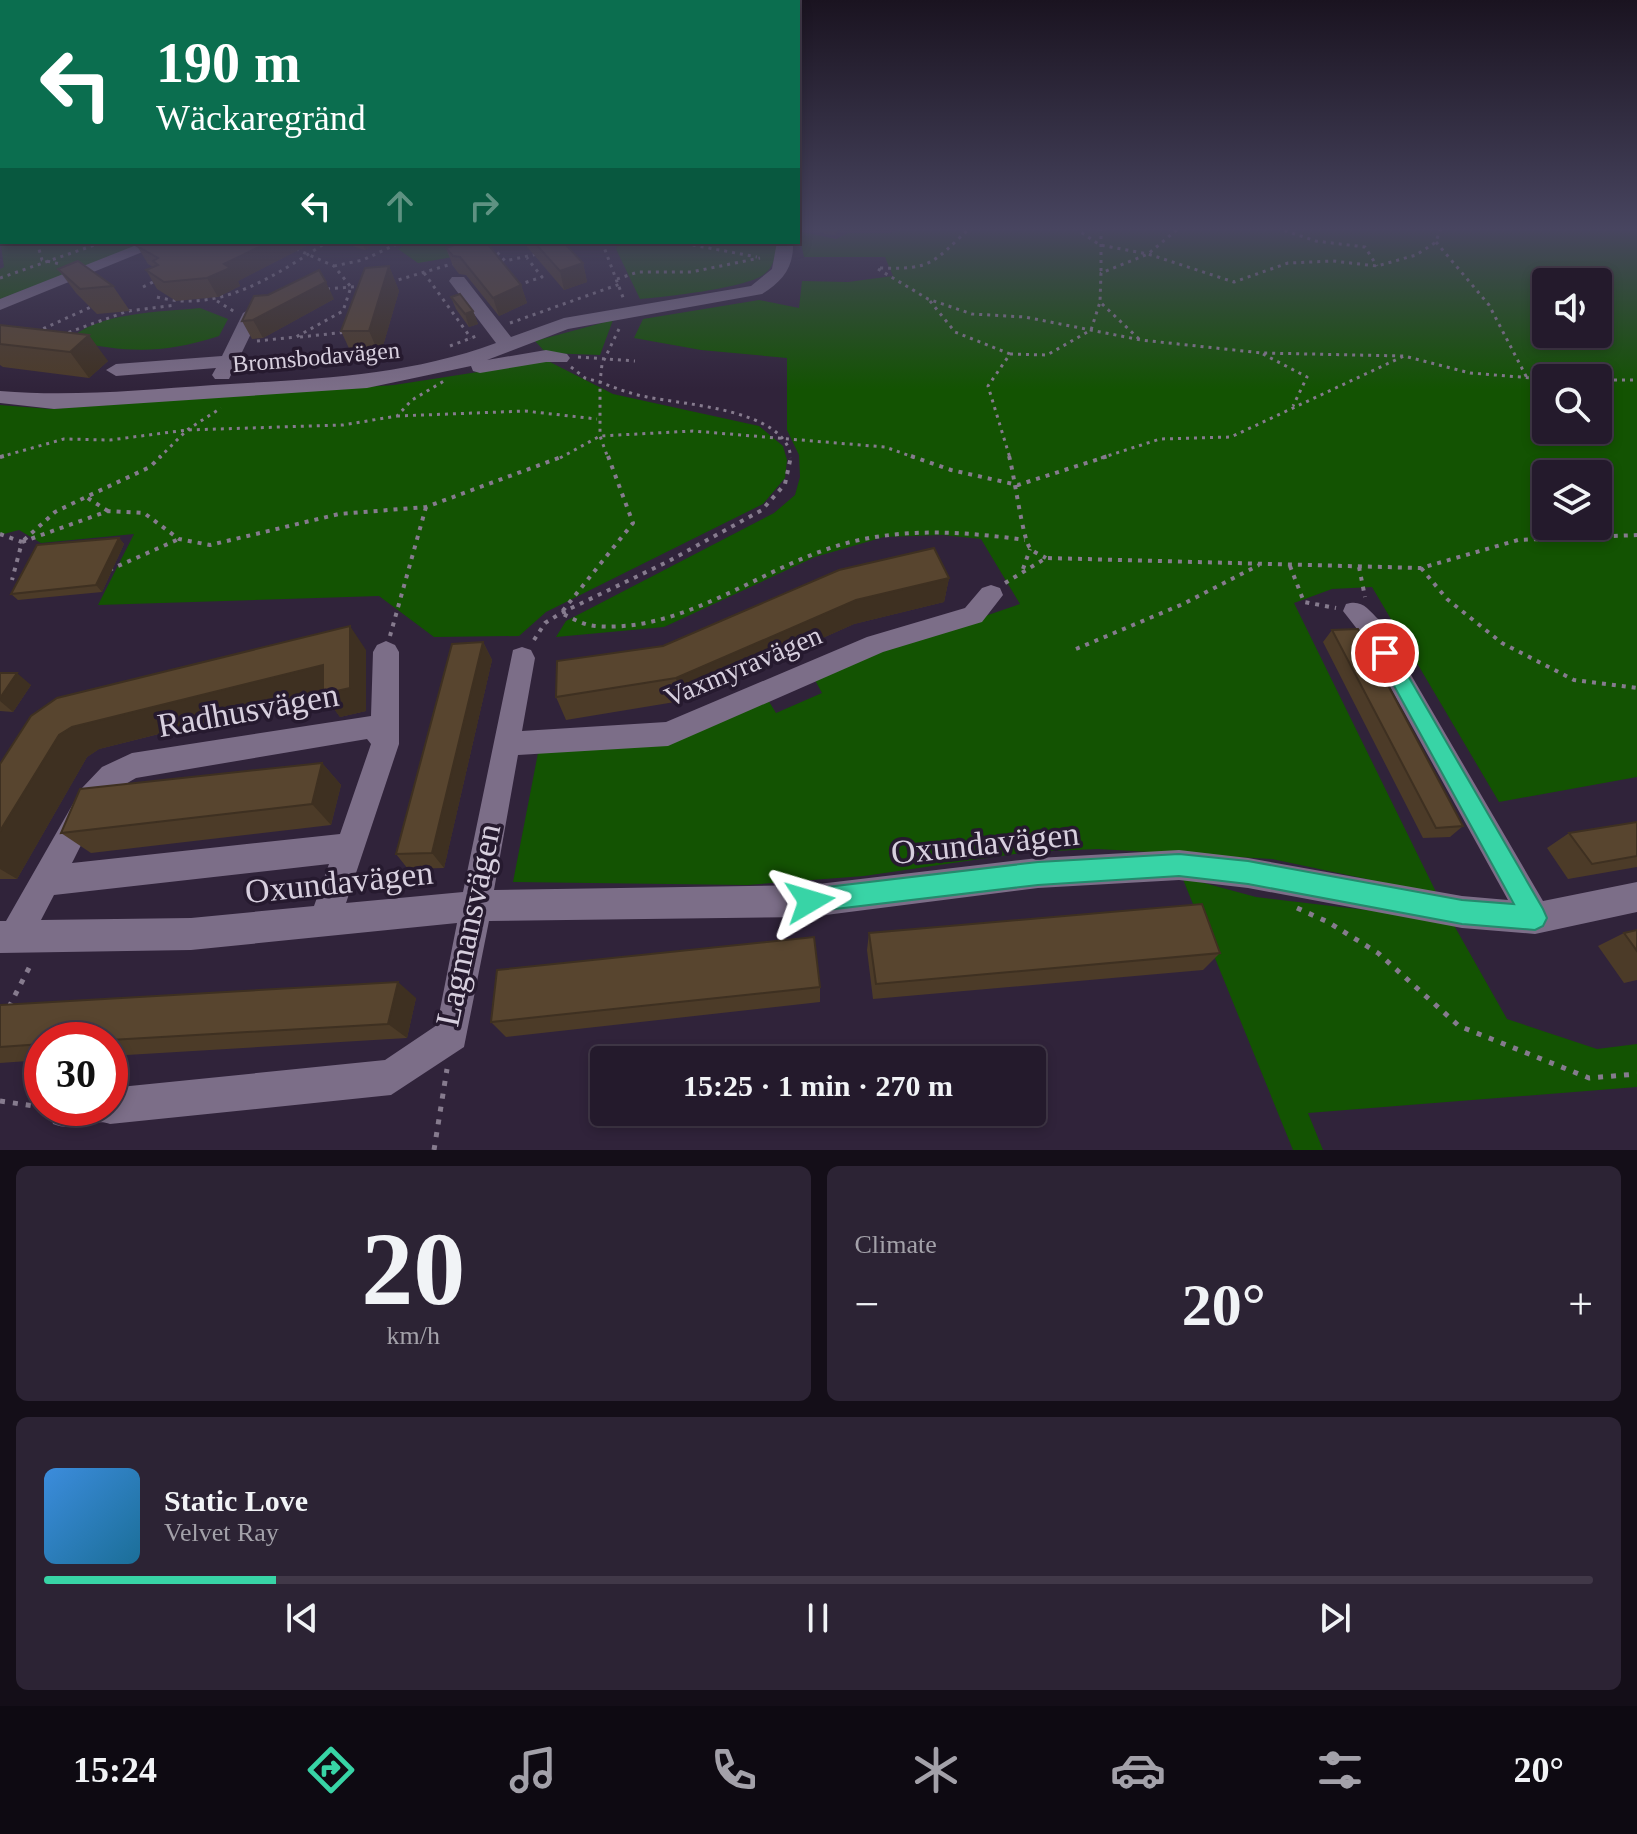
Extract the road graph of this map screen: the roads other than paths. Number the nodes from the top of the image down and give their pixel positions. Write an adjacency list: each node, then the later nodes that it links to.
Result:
1 (458, 281): 6 (street)
2 (57, 282): 4 (street)
3 (770, 282): 6 (street, Bromsbodavägen)
4 (0, 305)
5 (252, 313): 7 (street)
6 (507, 345): 9 (street, Bromsbodavägen)
7 (233, 352): 10 (street); 11 (street)
8 (560, 358): 9 (street)
9 (458, 364): 11 (street, Bromsbodavägen)
10 (116, 370)
11 (214, 392): 12 (street, Bromsbodavägen)
12 (0, 397)
13 (991, 595): 18 (street, Vaxmyravägen)
14 (1355, 611): 23 (street)
15 (386, 652): 17 (street)
16 (522, 658): 18 (street, Lagmansvägen)
17 (384, 729): 19 (street); 20 (street, Radhusvägen)
18 (505, 744): 22 (street, Lagmansvägen)
19 (350, 847): 20 (street, Oxundavägen); 24 (street)
20 (46, 881): 25 (street, Radhusvägen)
21 (1637, 897): 23 (street, Oxundavägen)
22 (475, 906): 23 (street, Oxundavägen); 24 (street, Oxundavägen); 26 (street, Lagmansvägen)
23 (1535, 918)
24 (324, 923): 25 (street, Oxundavägen)
25 (19, 938)
26 (128, 1104)

